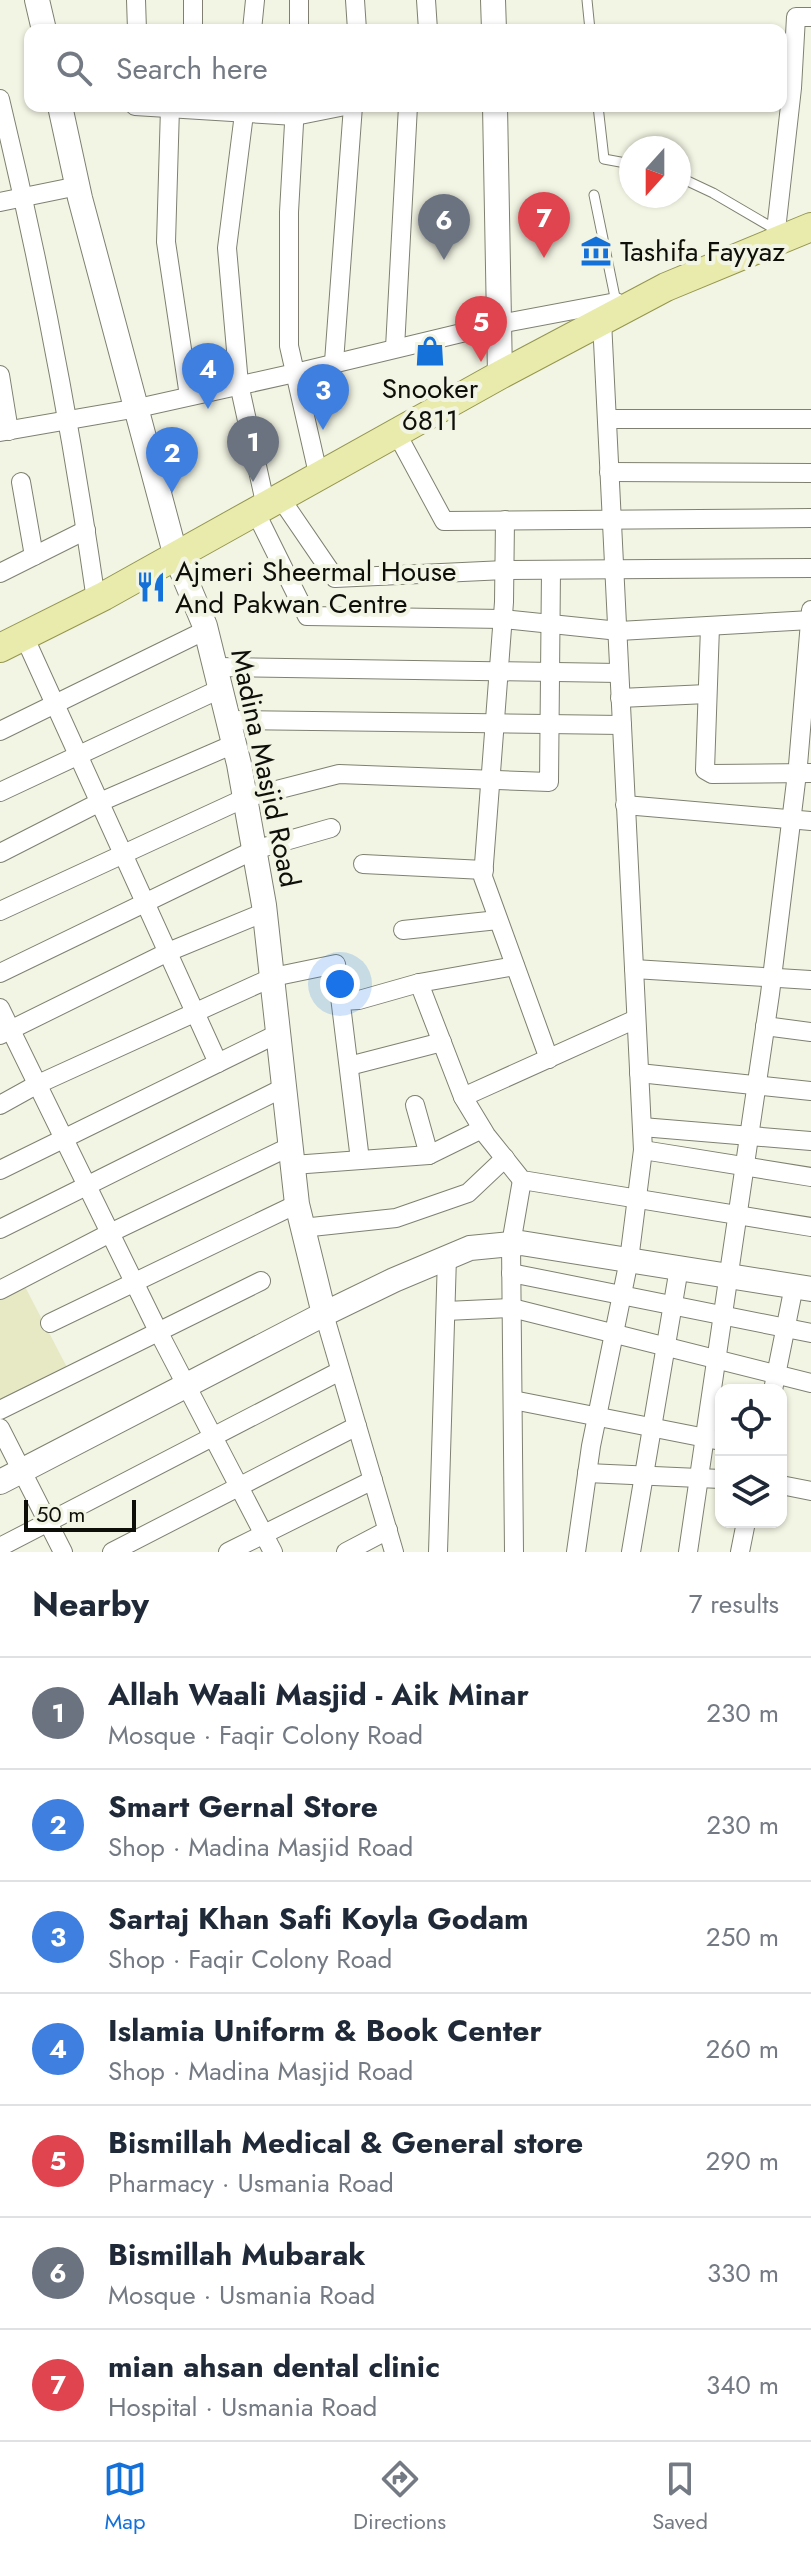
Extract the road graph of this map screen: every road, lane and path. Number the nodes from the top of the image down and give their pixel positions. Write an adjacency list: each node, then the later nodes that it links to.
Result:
1 (37, 0): 11 (street)
2 (136, 0): 12 (street)
3 (193, 0): 13 (street)
4 (255, 0): 14 (street)
5 (299, 0): 15 (street)
6 (355, 0): 16 (street)
7 (426, 0): 17 (street)
8 (493, 0): 18 (street)
9 (587, 0): 19 (lane)
10 (801, 11): 20 (street)
11 (43, 24)
12 (137, 24)
13 (193, 24)
14 (253, 24)
15 (299, 24)
16 (357, 24)
17 (428, 24)
18 (494, 24)
19 (589, 24)
20 (795, 88): 36 (street)
21 (0, 99): 34 (street)
22 (61, 112): 32 (street, Madina Masjid Road)
23 (170, 112): 45 (street)
24 (244, 112): 44 (street)
25 (295, 112): 41 (street)
26 (353, 112): 40 (street)
27 (408, 112): 39 (street)
28 (495, 112): 38 (street)
29 (599, 112): 30 (lane)
30 (619, 162)
31 (691, 183): 36 (lane)
32 (78, 186): 34 (street); 46 (street, Madina Masjid Road)
33 (594, 195): 37 (lane)
34 (24, 197): 35 (street); 49 (street)
35 (0, 202)
36 (792, 231): 37 (main road)
37 (612, 312): 38 (street); 43 (main road); 47 (street)
38 (499, 324): 39 (street); 43 (street)
39 (395, 348): 40 (street)
40 (334, 362): 41 (street)
41 (295, 373): 44 (street); 54 (street)
42 (0, 375): 50 (street)
43 (500, 375): 51 (main road)
44 (239, 384): 45 (street); 56 (street)
45 (189, 396): 46 (street)
46 (138, 408): 49 (street); 62 (street, Madina Masjid Road)
47 (607, 419): 48 (street); 52 (street)
48 (811, 419)
49 (68, 420): 50 (street); 60 (street)
50 (5, 432)
51 (397, 434): 54 (main road); 59 (street)
52 (609, 472): 53 (street); 58 (street)
53 (811, 473)
54 (319, 478): 56 (main road)
55 (21, 482): 61 (street)
56 (268, 507): 62 (main road); 64 (street); 70 (street)
57 (811, 518): 58 (street)
58 (612, 519): 59 (street); 66 (street)
59 (505, 520): 64 (street)
60 (86, 530): 61 (street); 68 (street)
61 (34, 556): 67 (street)
62 (176, 557): 68 (main road); 74 (street, Madina Masjid Road)
63 (811, 568): 66 (street)
64 (505, 570): 65 (street); 70 (street)
65 (551, 570): 66 (street); 72 (street)
66 (615, 570): 75 (street)
67 (0, 573)
68 (96, 600): 76 (main road)
69 (811, 610): 71 (street)
70 (503, 619): 72 (street); 77 (street)
71 (811, 620): 73 (street); 80 (street)
72 (551, 624): 75 (street); 78 (street)
73 (710, 627): 75 (street); 82 (street)
74 (206, 630): 81 (street, Madina Masjid Road); 84 (street)
75 (619, 631): 79 (street)
76 (12, 642): 84 (street)
77 (499, 671): 78 (street); 81 (street); 86 (street)
78 (551, 672): 79 (street); 87 (street)
79 (619, 673): 83 (street)
80 (808, 675): 88 (street)
81 (218, 678): 85 (street, Madina Masjid Road); 92 (street)
82 (707, 694): 83 (street); 93 (street)
83 (620, 698): 89 (street)
84 (55, 702): 90 (street); 92 (street)
85 (228, 720): 86 (street); 91 (street, Madina Masjid Road)
86 (495, 723): 87 (street); 94 (street)
87 (550, 724): 89 (street); 94 (street)
88 (806, 724): 93 (street)
89 (622, 725): 98 (street)
90 (0, 731)
91 (234, 744): 96 (street, Madina Masjid Road); 97 (street)
92 (78, 754): 95 (street); 97 (street)
93 (804, 773): 99 (street)
94 (491, 780): 96 (street); 106 (street)
95 (0, 792)
96 (245, 798): 102 (street, Madina Masjid Road); 103 (street)
97 (100, 802): 103 (street); 104 (street)
98 (625, 805): 99 (street); 114 (street)
99 (791, 819): 100 (street); 117 (street)
100 (811, 821)
101 (331, 828): 102 (street)
102 (254, 850): 107 (street); 109 (street, Madina Masjid Road)
103 (123, 852): 107 (street); 108 (street)
104 (0, 853)
105 (363, 864): 106 (street)
106 (484, 870): 110 (street)
107 (146, 904): 112 (street); 115 (street)
108 (0, 911)
109 (265, 912): 112 (street); 116 (street, Madina Masjid Road)
110 (498, 920): 111 (street); 113 (street)
111 (403, 930)
112 (168, 952): 122 (street); 126 (street)
113 (515, 966): 119 (street); 129 (street)
114 (634, 969): 117 (street); 123 (street)
115 (0, 973)
116 (273, 977): 120 (street); 122 (street); 127 (street, Madina Masjid Road)
117 (772, 977): 118 (street); 124 (street)
118 (811, 980)
119 (419, 983): 120 (street); 128 (street)
120 (341, 1001): 131 (street)
121 (0, 1008): 126 (street)
122 (194, 1013): 130 (street); 133 (street)
123 (636, 1019): 129 (street); 132 (street)
124 (765, 1026): 125 (street); 134 (street)
125 (811, 1032)
126 (5, 1033): 133 (street)
127 (279, 1033): 130 (street); 135 (street, Madina Masjid Road)
128 (442, 1042): 131 (street); 137 (street)
129 (549, 1059): 137 (street)
130 (218, 1063): 143 (street)
131 (349, 1066): 149 (street)
132 (639, 1073): 134 (street); 140 (street)
133 (36, 1085): 138 (street); 143 (street)
134 (756, 1085): 136 (street); 142 (street)
135 (285, 1087): 147 (street, Madina Masjid Road); 154 (street)
136 (811, 1091)
137 (463, 1097): 141 (street)
138 (0, 1105)
139 (415, 1105): 146 (street)
140 (642, 1127): 142 (street); 145 (street)
141 (482, 1129): 146 (street); 148 (street)
142 (749, 1136): 144 (street); 150 (street)
143 (62, 1138): 151 (street); 154 (street)
144 (811, 1141)
145 (643, 1150): 150 (street); 155 (street)
146 (429, 1155): 149 (street)
147 (292, 1156): 149 (street); 157 (street, Madina Masjid Road); 160 (street)
148 (505, 1158): 153 (street); 157 (street)
149 (360, 1160)
150 (744, 1166): 152 (street); 156 (street)
151 (0, 1170)
152 (811, 1177)
153 (522, 1180): 155 (street); 161 (street)
154 (86, 1186): 159 (street); 160 (street)
155 (637, 1199): 156 (street); 163 (street)
156 (737, 1215): 158 (street); 166 (street)
157 (299, 1216): 168 (street); 175 (street, Madina Masjid Road)
158 (811, 1227)
159 (0, 1229)
160 (110, 1233): 168 (street); 170 (street)
161 (511, 1244): 162 (street); 163 (street); 165 (street)
162 (447, 1257): 174 (street); 175 (street)
163 (629, 1260): 164 (street); 171 (street)
164 (679, 1268): 166 (street); 172 (street)
165 (511, 1273): 171 (street); 173 (street)
166 (728, 1276): 169 (street); 176 (street)
167 (261, 1281): 179 (street)
168 (134, 1282): 177 (street); 179 (street)
169 (802, 1288): 178 (street)
170 (0, 1290)
171 (621, 1295): 172 (street); 181 (street)
172 (673, 1305): 176 (street); 182 (street)
173 (512, 1308): 174 (street); 181 (street); 188 (street)
174 (446, 1311): 216 (street)
175 (324, 1314): 184 (street); 187 (street)
176 (722, 1315): 178 (street); 183 (street)
177 (50, 1323)
178 (786, 1328): 180 (street); 185 (street)
179 (158, 1331): 187 (street); 189 (street)
180 (811, 1333)
181 (614, 1334): 182 (street); 190 (street)
182 (666, 1347): 183 (street); 192 (street)
183 (716, 1359): 185 (street); 195 (street)
184 (340, 1371): 191 (street); 194 (street)
185 (774, 1382): 186 (street)
186 (811, 1383)
187 (186, 1386): 194 (street); 197 (street)
188 (513, 1400): 190 (street); 217 (street)
189 (0, 1410)
190 (597, 1417): 192 (street); 196 (street)
191 (357, 1426): 201 (street); 203 (street)
192 (652, 1427): 195 (street); 198 (street)
193 (0, 1428): 197 (street)
194 (213, 1437): 203 (street); 205 (street)
195 (713, 1439): 199 (street)
196 (587, 1473): 198 (street); 218 (street)
197 (11, 1476): 205 (street)
198 (644, 1476): 199 (street); 219 (street)
199 (699, 1478): 200 (street); 220 (street)
200 (715, 1479)
201 (373, 1480): 207 (street); 208 (street)
202 (787, 1486): 204 (street)
203 (239, 1487): 208 (street); 211 (street)
204 (811, 1491)
205 (48, 1522): 209 (street); 210 (street)
206 (745, 1528): 221 (street)
207 (388, 1530): 214 (street); 215 (street)
208 (263, 1534): 212 (street); 213 (street)
209 (0, 1547)
210 (63, 1552)
211 (112, 1552)
212 (228, 1552)
213 (273, 1552)
214 (346, 1552)
215 (394, 1552)
216 (438, 1552)
217 (514, 1552)
218 (576, 1552)
219 (631, 1552)
220 (688, 1552)
221 (740, 1552)

